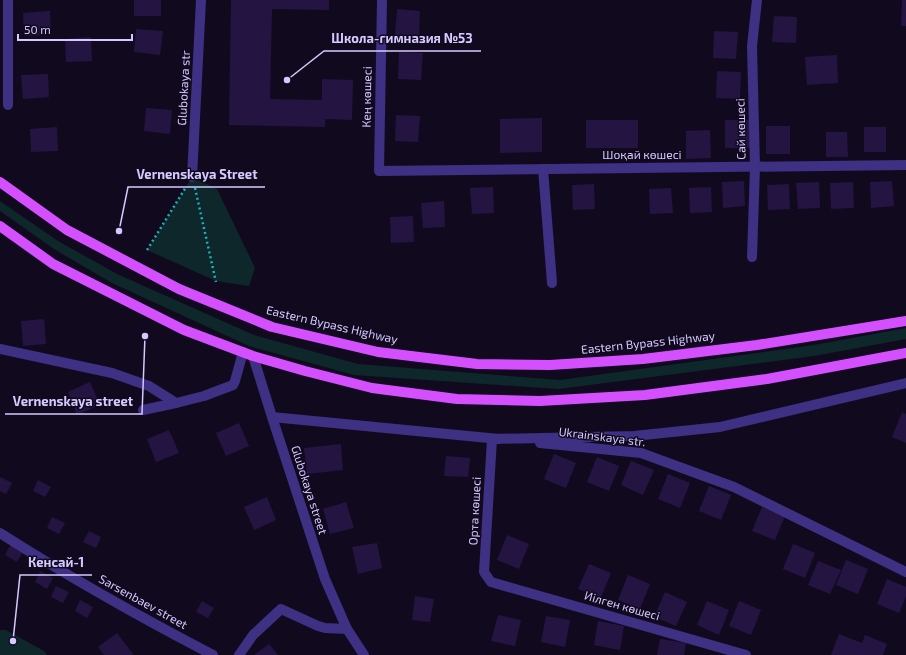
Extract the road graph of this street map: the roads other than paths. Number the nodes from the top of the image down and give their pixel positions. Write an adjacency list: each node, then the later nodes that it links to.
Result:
1 (8, 0): 5 (street)
2 (201, 0): 10 (street, Glubokaya str)
3 (382, 0): 9 (street, Кең көшесі)
4 (757, 0): 7 (street, Сай көшесі)
5 (8, 104)
6 (906, 165): 7 (street, Шоқай көшесі)
7 (755, 168): 8 (street, Шоқай көшесі); 13 (street, Сай көшесі)
8 (543, 169): 9 (street, Шоқай көшесі); 14 (street)
9 (379, 171)
10 (192, 177)
11 (0, 182): 15 (main road, Eastern Bypass Highway)
12 (0, 226): 17 (main road)
13 (752, 257)
14 (552, 283)
15 (906, 321)
16 (0, 349): 21 (street)
17 (243, 352): 19 (main road); 21 (street)
18 (906, 353): 19 (main road)
19 (253, 356): 23 (street, Glubokaya street)
20 (906, 383): 24 (street)
21 (176, 403): 22 (street)
22 (143, 410)
23 (272, 417): 24 (street, Ukrainskaya str.); 28 (street, Glubokaya street)
24 (492, 439): 26 (street, Ukrainskaya str.); 27 (street, Орта көшесі)
25 (0, 533): 29 (street, Sarsenbaev street)
26 (906, 572)
27 (491, 582): 32 (street, Иілген көшесі)
28 (348, 629): 30 (street); 31 (street, Glubokaya street)
29 (213, 655)
30 (239, 655)
31 (364, 655)
32 (746, 655)

